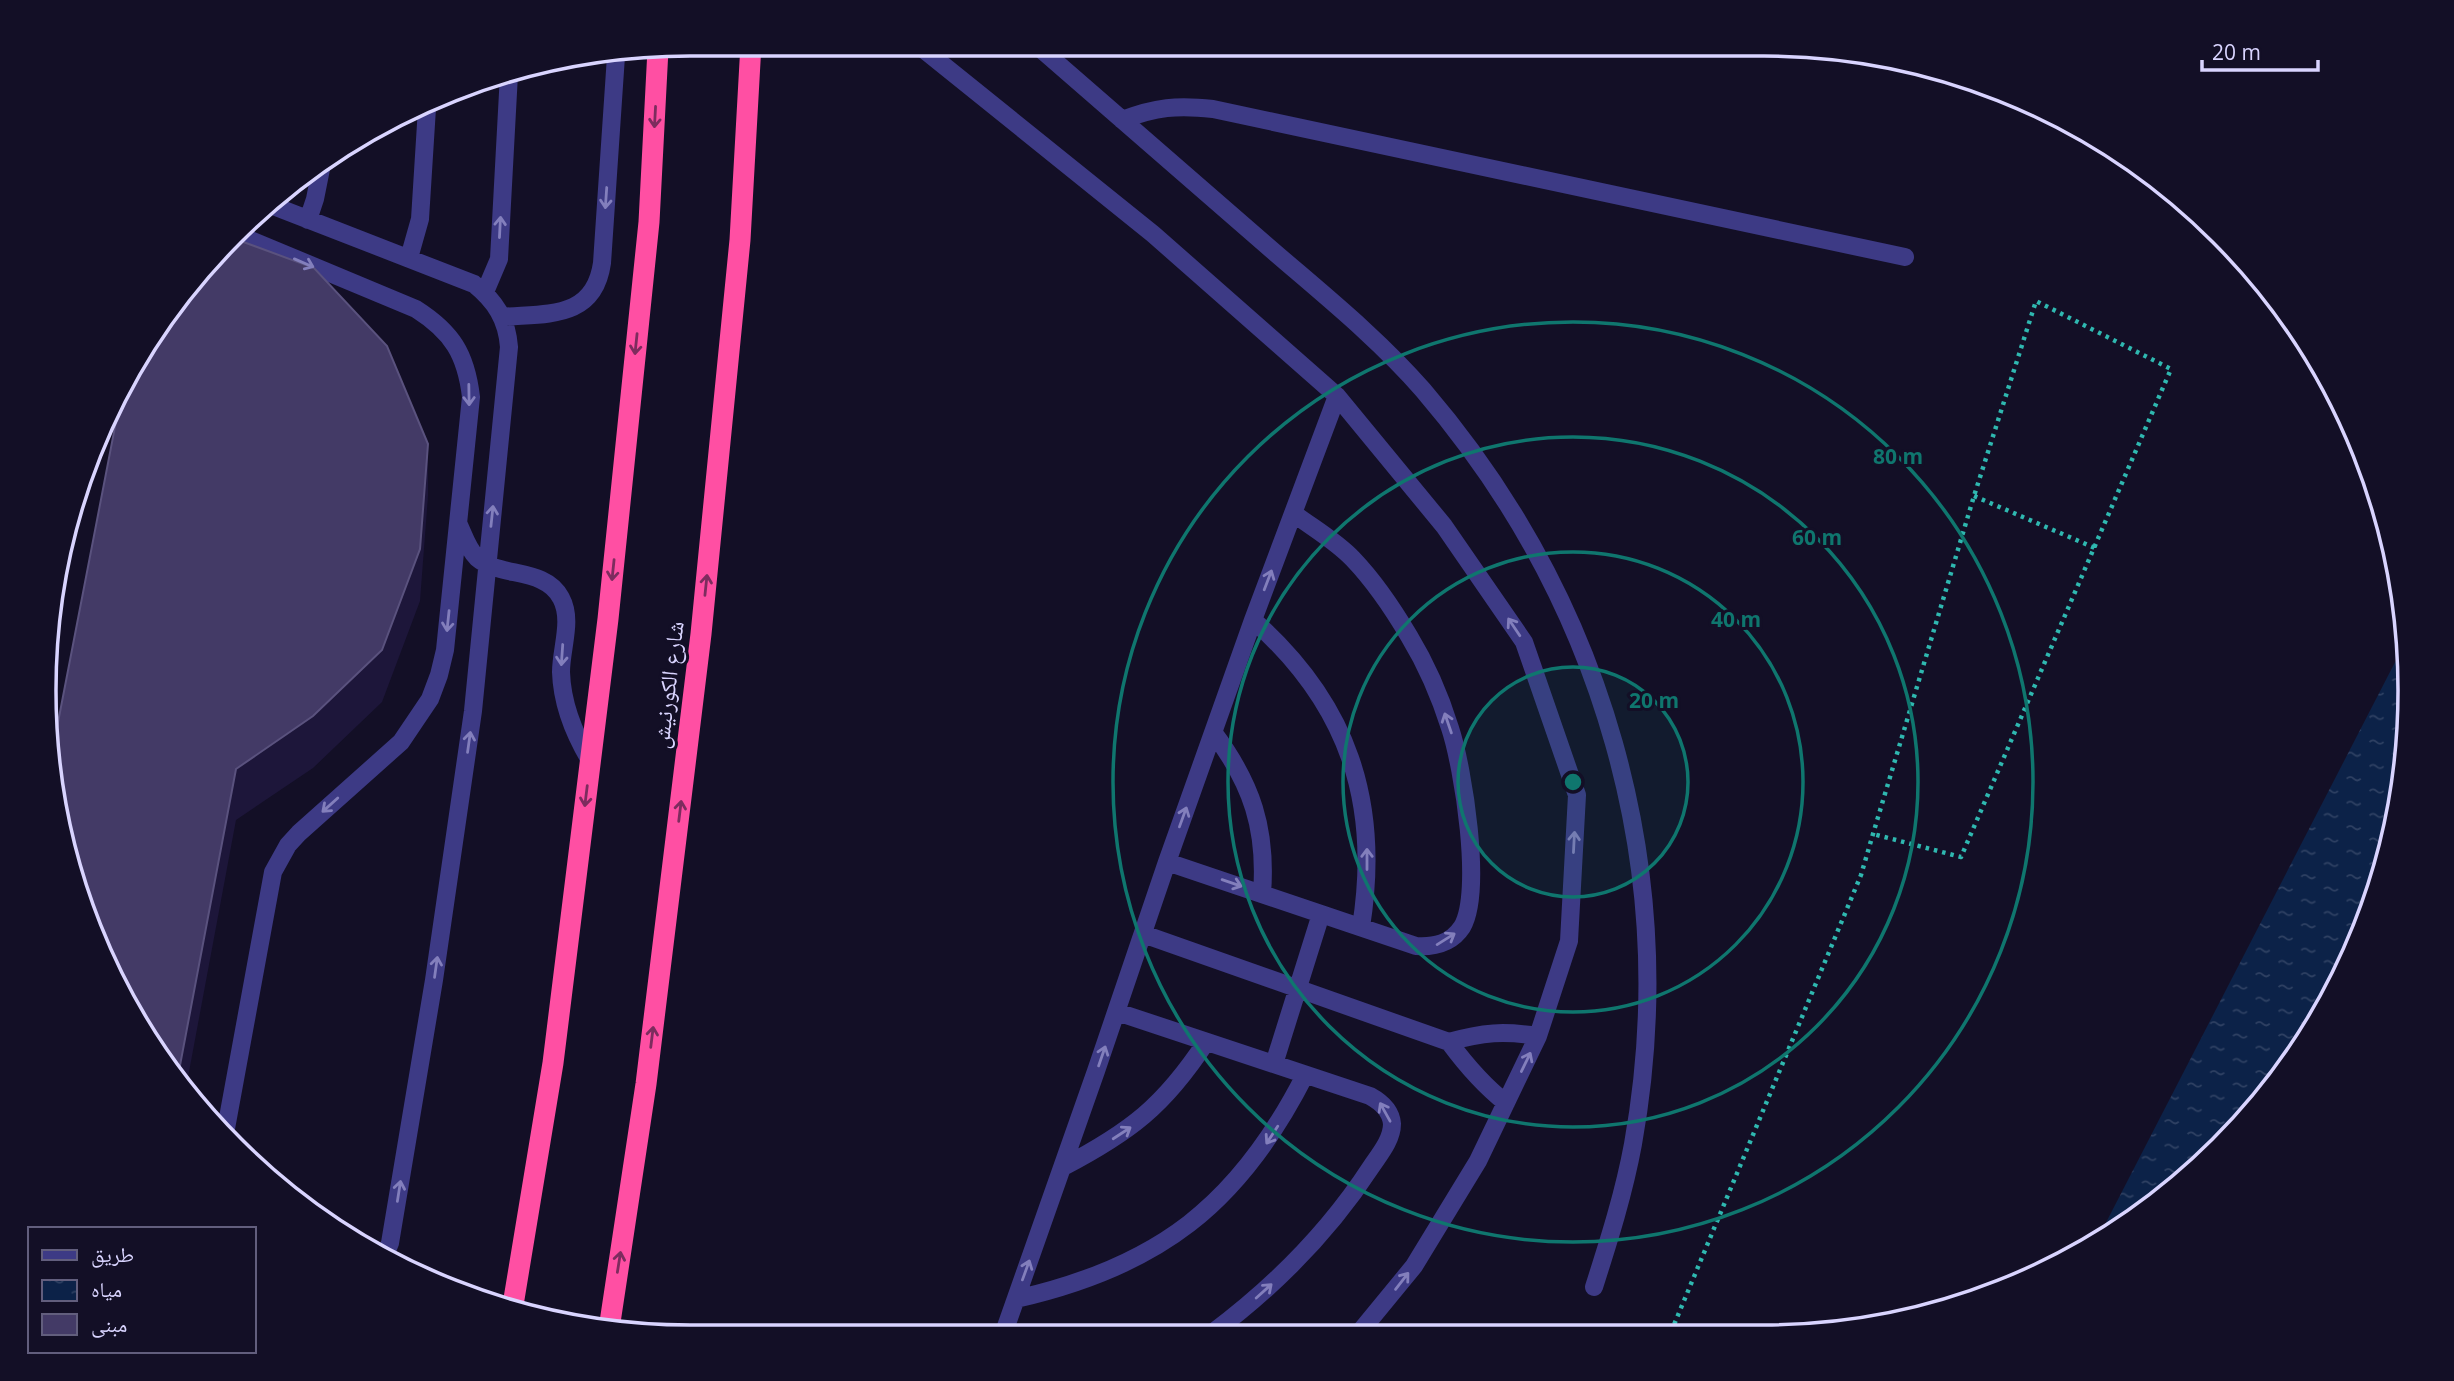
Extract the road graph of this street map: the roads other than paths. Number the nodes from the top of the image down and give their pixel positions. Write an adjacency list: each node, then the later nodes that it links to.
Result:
1 (750, 56): 43 (highway, شارع الكورنيش, one-way to 1)
2 (933, 56): 17 (lane)
3 (1049, 56): 8 (lane)
4 (658, 57): 23 (highway, one-way to 23)
5 (616, 60): 16 (lane, one-way to 16)
6 (508, 83): 15 (lane, one-way to 6)
7 (426, 114): 14 (lane)
8 (1122, 120): 13 (lane); 40 (lane)
9 (320, 176): 11 (lane)
10 (278, 208): 11 (lane)
11 (308, 219): 14 (lane)
12 (246, 238): 19 (lane, one-way to 19)
13 (1905, 257)
14 (409, 258): 15 (lane)
15 (485, 292): 16 (lane)
16 (502, 317): 20 (lane, one-way to 16)
17 (1337, 396): 18 (lane); 31 (lane, one-way to 17)
18 (1293, 513): 21 (lane, one-way to 18); 27 (lane, one-way to 18)
19 (458, 522): 20 (lane); 37 (lane, one-way to 37)
20 (487, 564): 23 (lane, one-way to 23); 39 (lane, one-way to 20)
21 (1253, 620): 22 (lane); 27 (lane, one-way to 21)
22 (1213, 732): 24 (lane, one-way to 22); 25 (lane)
23 (591, 762): 41 (highway, one-way to 41)
24 (1167, 862): 25 (lane, one-way to 25); 28 (lane)
25 (1262, 894): 26 (lane)
26 (1321, 914): 27 (lane); 29 (lane)
27 (1361, 927)
28 (1143, 934): 29 (lane); 30 (lane)
29 (1298, 988): 33 (lane); 34 (lane)
30 (1117, 1012): 32 (lane); 38 (lane, one-way to 30)
31 (1538, 1036): 33 (lane); 36 (lane, one-way to 31)
32 (1206, 1042): 34 (lane); 38 (lane, one-way to 32)
33 (1450, 1042): 36 (lane)
34 (1274, 1065): 35 (lane)
35 (1305, 1075): 42 (lane, one-way to 42); 45 (lane, one-way to 35)
36 (1506, 1103): 46 (lane, one-way to 36)
37 (227, 1123)
38 (1063, 1167): 42 (lane, one-way to 38)
39 (388, 1248)
40 (1594, 1287)
41 (514, 1299)
42 (1016, 1299): 44 (lane)
43 (610, 1320)
44 (1007, 1325)
45 (1223, 1325)
46 (1366, 1325)

